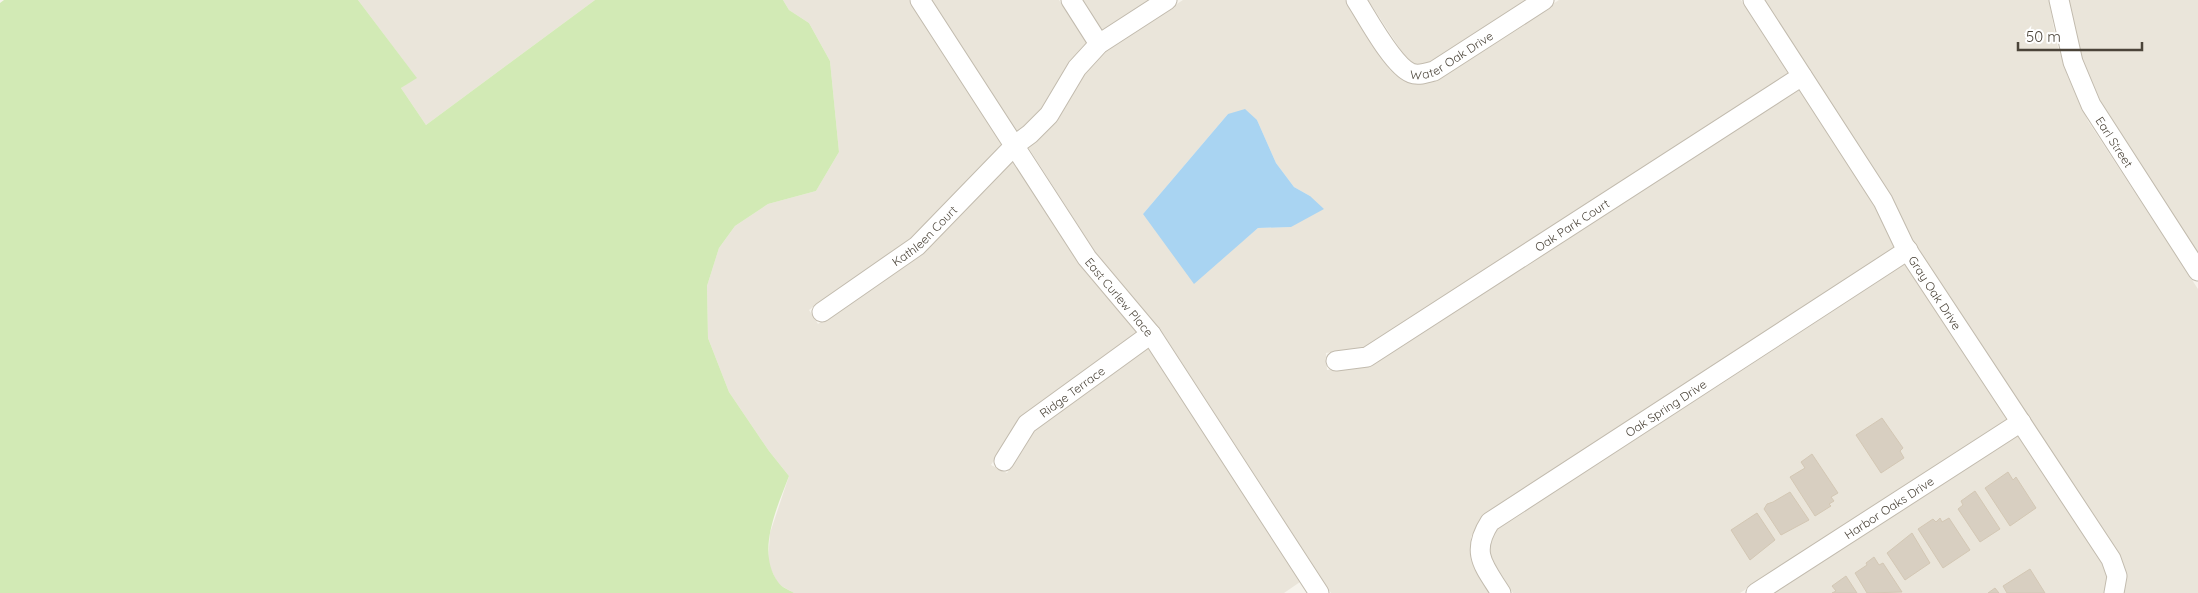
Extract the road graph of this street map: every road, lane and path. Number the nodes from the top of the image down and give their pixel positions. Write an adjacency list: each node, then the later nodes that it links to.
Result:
1 (920, 0): 10 (street, East Curlew Place)
2 (1071, 0): 8 (street)
3 (1167, 0): 8 (street)
4 (1356, 0): 5 (street, Water Oak Drive)
5 (1544, 0)
6 (1753, 0): 9 (street, Gray Oak Drive)
7 (2059, 0): 12 (street, Earl Street)
8 (1099, 44): 10 (street)
9 (1802, 76): 11 (street, Gray Oak Drive); 15 (street, Oak Park Court)
10 (1015, 145): 13 (street, Kathleen Court); 14 (street, East Curlew Place)
11 (1908, 250): 16 (street, Gray Oak Drive); 20 (street, Oak Spring Drive)
12 (2198, 272)
13 (822, 312)
14 (1151, 334): 17 (street, Ridge Terrace); 19 (street, East Curlew Place)
15 (1336, 361)
16 (2021, 422): 18 (street, Gray Oak Drive); 21 (street, Harbor Oaks Drive)
17 (1004, 461)
18 (2115, 589)
19 (1310, 590)
20 (1501, 593)
21 (1756, 593)

